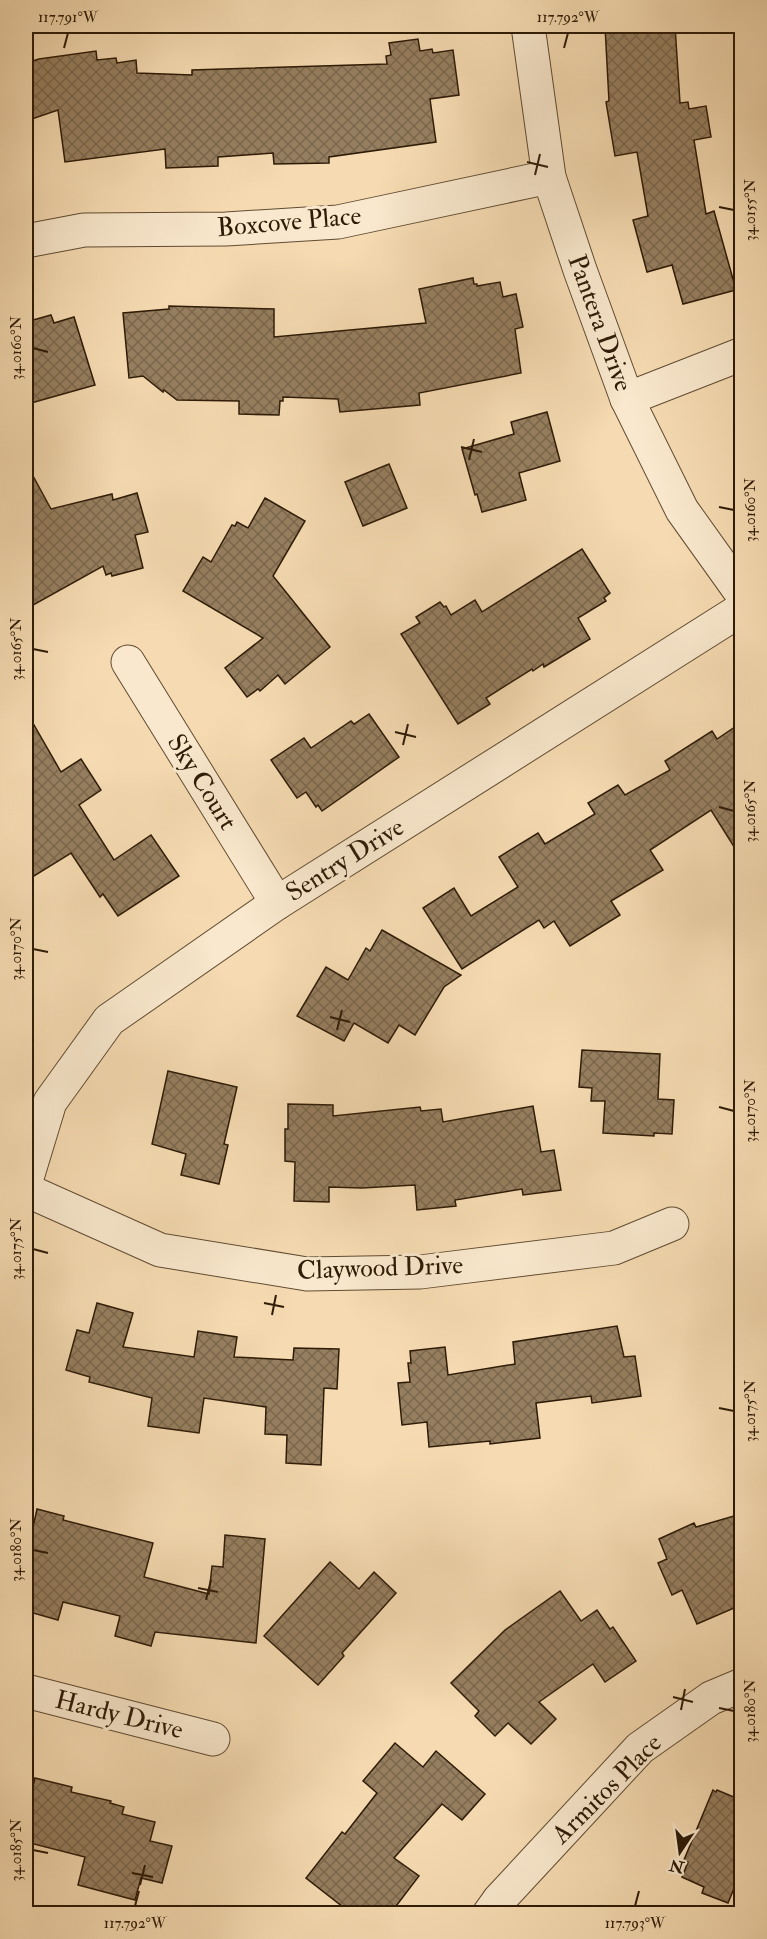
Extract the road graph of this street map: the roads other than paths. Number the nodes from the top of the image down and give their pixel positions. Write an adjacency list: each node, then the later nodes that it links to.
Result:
1 (528, 26): 2 (street, Pantera Drive)
2 (549, 177): 3 (street, Boxcove Place); 5 (street, Pantera Drive)
3 (26, 241)
4 (741, 354): 5 (street)
5 (627, 399): 6 (street, Pantera Drive)
6 (741, 594)
7 (741, 609): 9 (street, Sentry Drive)
8 (128, 662): 9 (street, Sky Court)
9 (277, 903): 10 (street, Sentry Drive)
10 (26, 1181)
11 (26, 1190): 12 (street, Claywood Drive)
12 (672, 1224)
13 (741, 1685): 16 (street, Armitos Place)
14 (26, 1691): 15 (street, Hardy Drive)
15 (213, 1739)
16 (489, 1914)

